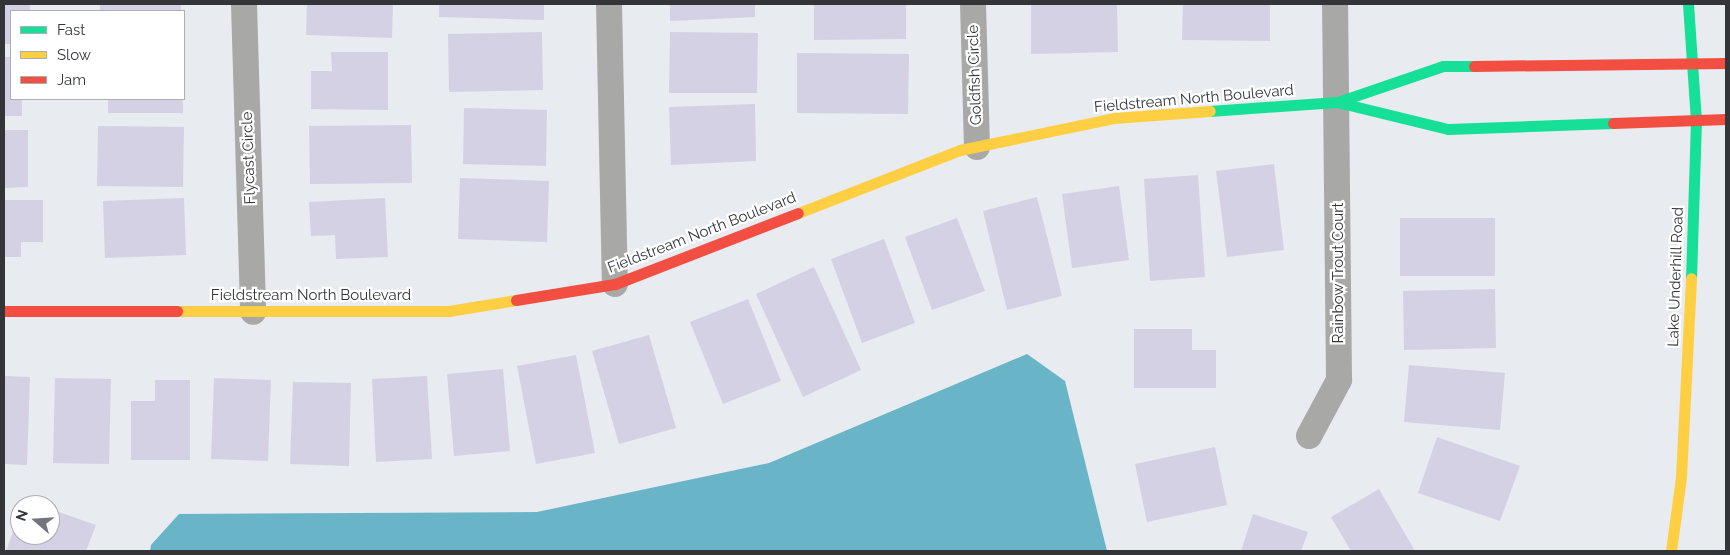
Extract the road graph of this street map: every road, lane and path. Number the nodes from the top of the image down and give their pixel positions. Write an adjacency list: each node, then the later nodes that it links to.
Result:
1 (244, 4): 14 (street, Flycast Circle)
2 (609, 4): 12 (street)
3 (973, 4): 11 (street, Goldfish Circle)
4 (1335, 4): 8 (street)
5 (1688, 4): 7 (street, Lake Underhill Road)
6 (1726, 63): 7 (street, Fieldstream North Boulevard)
7 (1693, 64): 8 (street, Fieldstream North Boulevard); 10 (street, Lake Underhill Road)
8 (1337, 102): 10 (street, Fieldstream North Boulevard); 11 (street, Fieldstream North Boulevard); 15 (street, Rainbow Trout Court)
9 (1726, 119): 10 (street, Fieldstream North Boulevard)
10 (1696, 120): 16 (street, Lake Underhill Road)
11 (977, 147): 12 (street, Fieldstream North Boulevard)
12 (615, 284): 14 (street, Fieldstream North Boulevard)
13 (4, 311): 14 (street, Fieldstream North Boulevard)
14 (253, 312)
15 (1309, 436)
16 (1671, 551)

